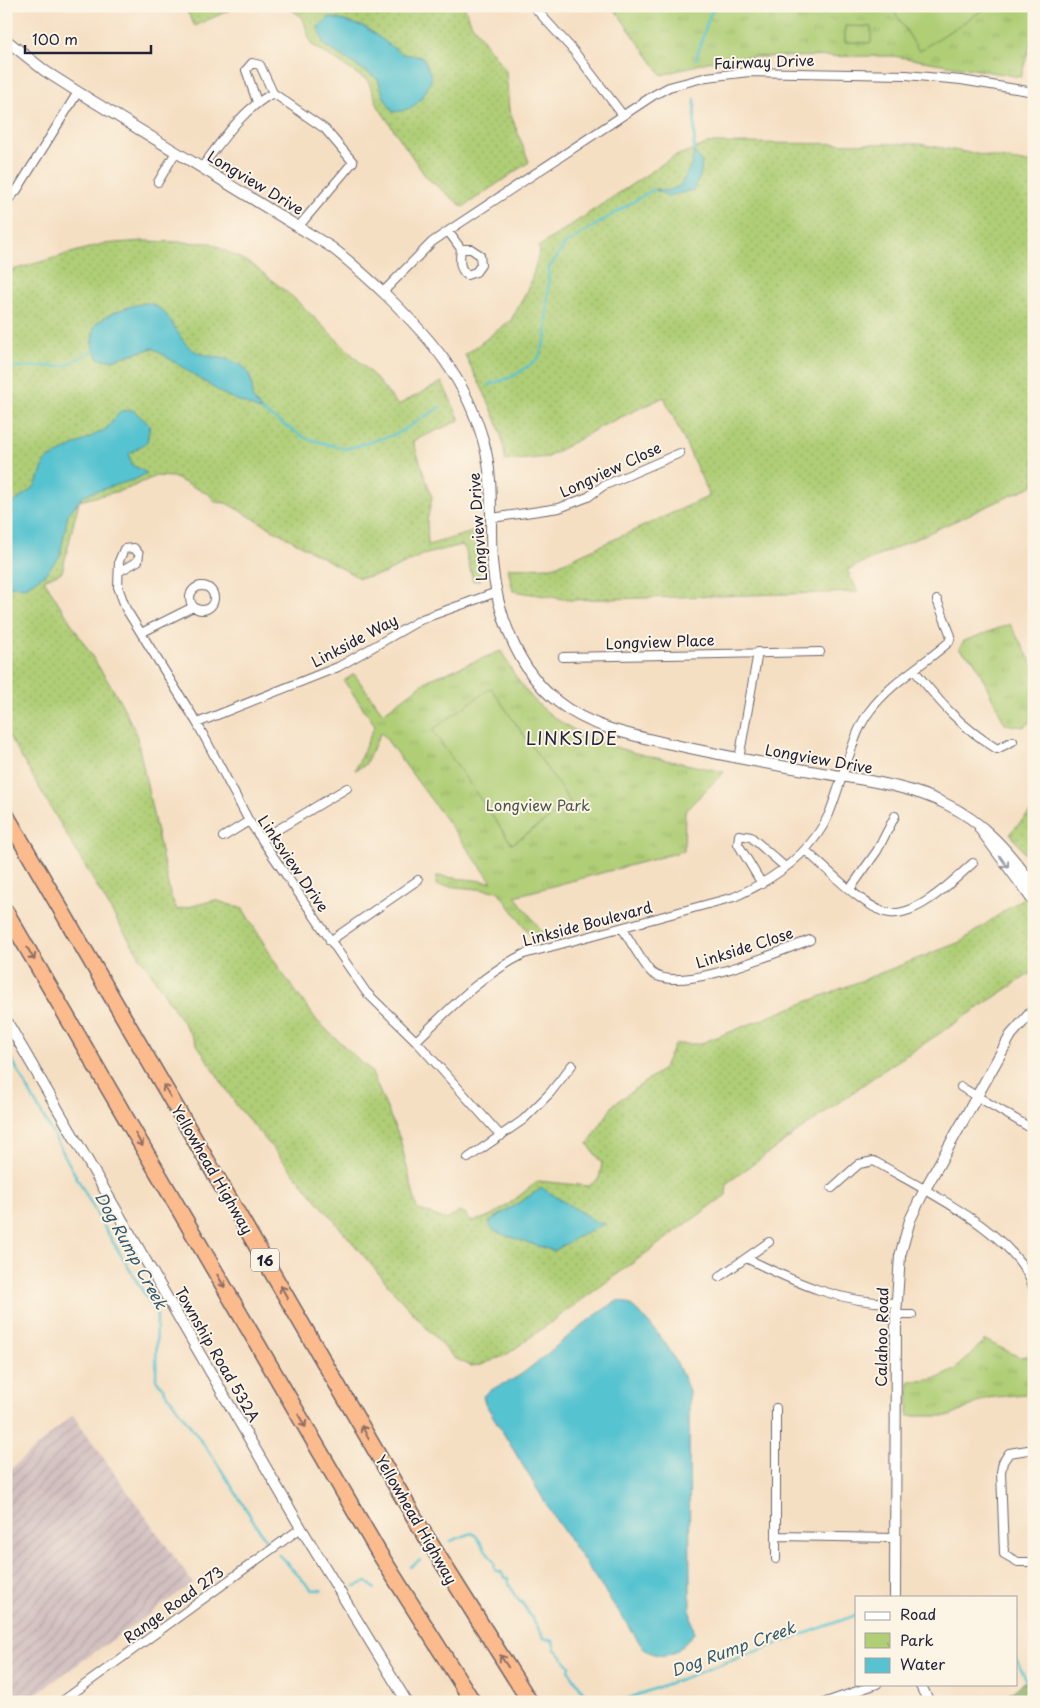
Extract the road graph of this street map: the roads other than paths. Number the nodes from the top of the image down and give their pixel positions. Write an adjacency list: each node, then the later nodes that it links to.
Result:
1 (533, 6): 7 (street)
2 (6, 40): 3 (street, Longview Drive)
3 (78, 92): 8 (street, Longview Drive); 11 (street)
4 (1034, 92): 7 (street, Fairway Drive)
5 (273, 93): 6 (street); 6 (street); 12 (street)
6 (257, 102): 9 (street)
7 (622, 114): 13 (street, Fairway Drive)
8 (176, 152): 9 (street, Longview Drive); 10 (street)
9 (202, 167): 12 (street, Longview Drive)
10 (158, 182)
11 (6, 202)
12 (299, 226): 15 (street, Longview Drive)
13 (448, 231): 14 (street); 15 (street, Fairway Drive)
14 (461, 248)
15 (383, 292): 17 (street, Longview Drive)
16 (680, 453): 17 (street, Longview Close)
17 (492, 518): 19 (street, Longview Drive)
18 (120, 571): 22 (street, Linksview Drive)
19 (497, 592): 27 (street, Linkside Way); 29 (street, Longview Drive)
20 (937, 600): 26 (street, Linkside Boulevard)
21 (193, 607): 22 (street)
22 (141, 633): 27 (street, Linksview Drive)
23 (758, 652): 24 (street, Longview Place); 25 (street, Longview Place); 29 (street)
24 (820, 652)
25 (563, 657)
26 (914, 670): 28 (street); 30 (street, Linkside Boulevard)
27 (197, 723): 34 (street, Linksview Drive)
28 (1013, 741)
29 (738, 759): 30 (street, Longview Drive)
30 (842, 777): 35 (street, Longview Drive); 38 (street, Linkside Boulevard)
31 (347, 788): 37 (street)
32 (6, 815): 81 (highway, Yellowhead Highway / 16, one-way to 32)
33 (894, 816): 44 (street)
34 (249, 821): 36 (street); 37 (street, Linksview Drive)
35 (975, 822): 43 (street, Longview Drive); 45 (street, Longview Drive, one-way to 45)
36 (223, 837)
37 (262, 839): 49 (street, Linksview Drive)
38 (805, 850): 40 (street, Linkside Boulevard); 44 (street)
39 (973, 863): 44 (street)
40 (785, 867): 42 (street, Linkside Boulevard); 42 (street)
41 (418, 880): 49 (street)
42 (762, 884): 47 (street, Linkside Boulevard)
43 (1034, 886)
44 (850, 889)
45 (1034, 902)
46 (6, 912): 80 (highway, one-way to 80)
47 (622, 928): 48 (street, Linkside Close); 52 (street, Linkside Boulevard)
48 (810, 940)
49 (330, 941): 52 (street, Linksview Drive)
50 (1034, 1009): 55 (street, Calahoo Road)
51 (6, 1020): 70 (street, Township Road 532A)
52 (416, 1041): 57 (street, Linksview Drive)
53 (572, 1065): 57 (street)
54 (961, 1087): 55 (street)
55 (978, 1096): 56 (street); 60 (street, Calahoo Road)
56 (1034, 1130)
57 (501, 1136): 58 (street)
58 (468, 1158)
59 (832, 1188): 60 (street)
60 (924, 1191): 64 (street); 65 (street, Calahoo Road)
61 (770, 1242): 62 (street)
62 (746, 1258): 63 (street); 65 (street)
63 (719, 1277)
64 (1034, 1291)
65 (896, 1303): 66 (street, Calahoo Road)
66 (896, 1315): 67 (street); 72 (street, Calahoo Road)
67 (912, 1315)
68 (776, 1408): 71 (street)
69 (1034, 1449): 74 (street)
70 (301, 1528): 78 (street, Range Road 273); 79 (street, Township Road 532A)
71 (776, 1536): 72 (street); 73 (street)
72 (894, 1538): 75 (street, Calahoo Road)
73 (776, 1559)
74 (1034, 1562)
75 (895, 1596)
76 (871, 1686): 82 (street)
77 (921, 1686): 83 (street)
78 (61, 1702)
79 (407, 1702)
80 (472, 1702)
81 (530, 1702)
82 (826, 1702)
83 (928, 1702)

